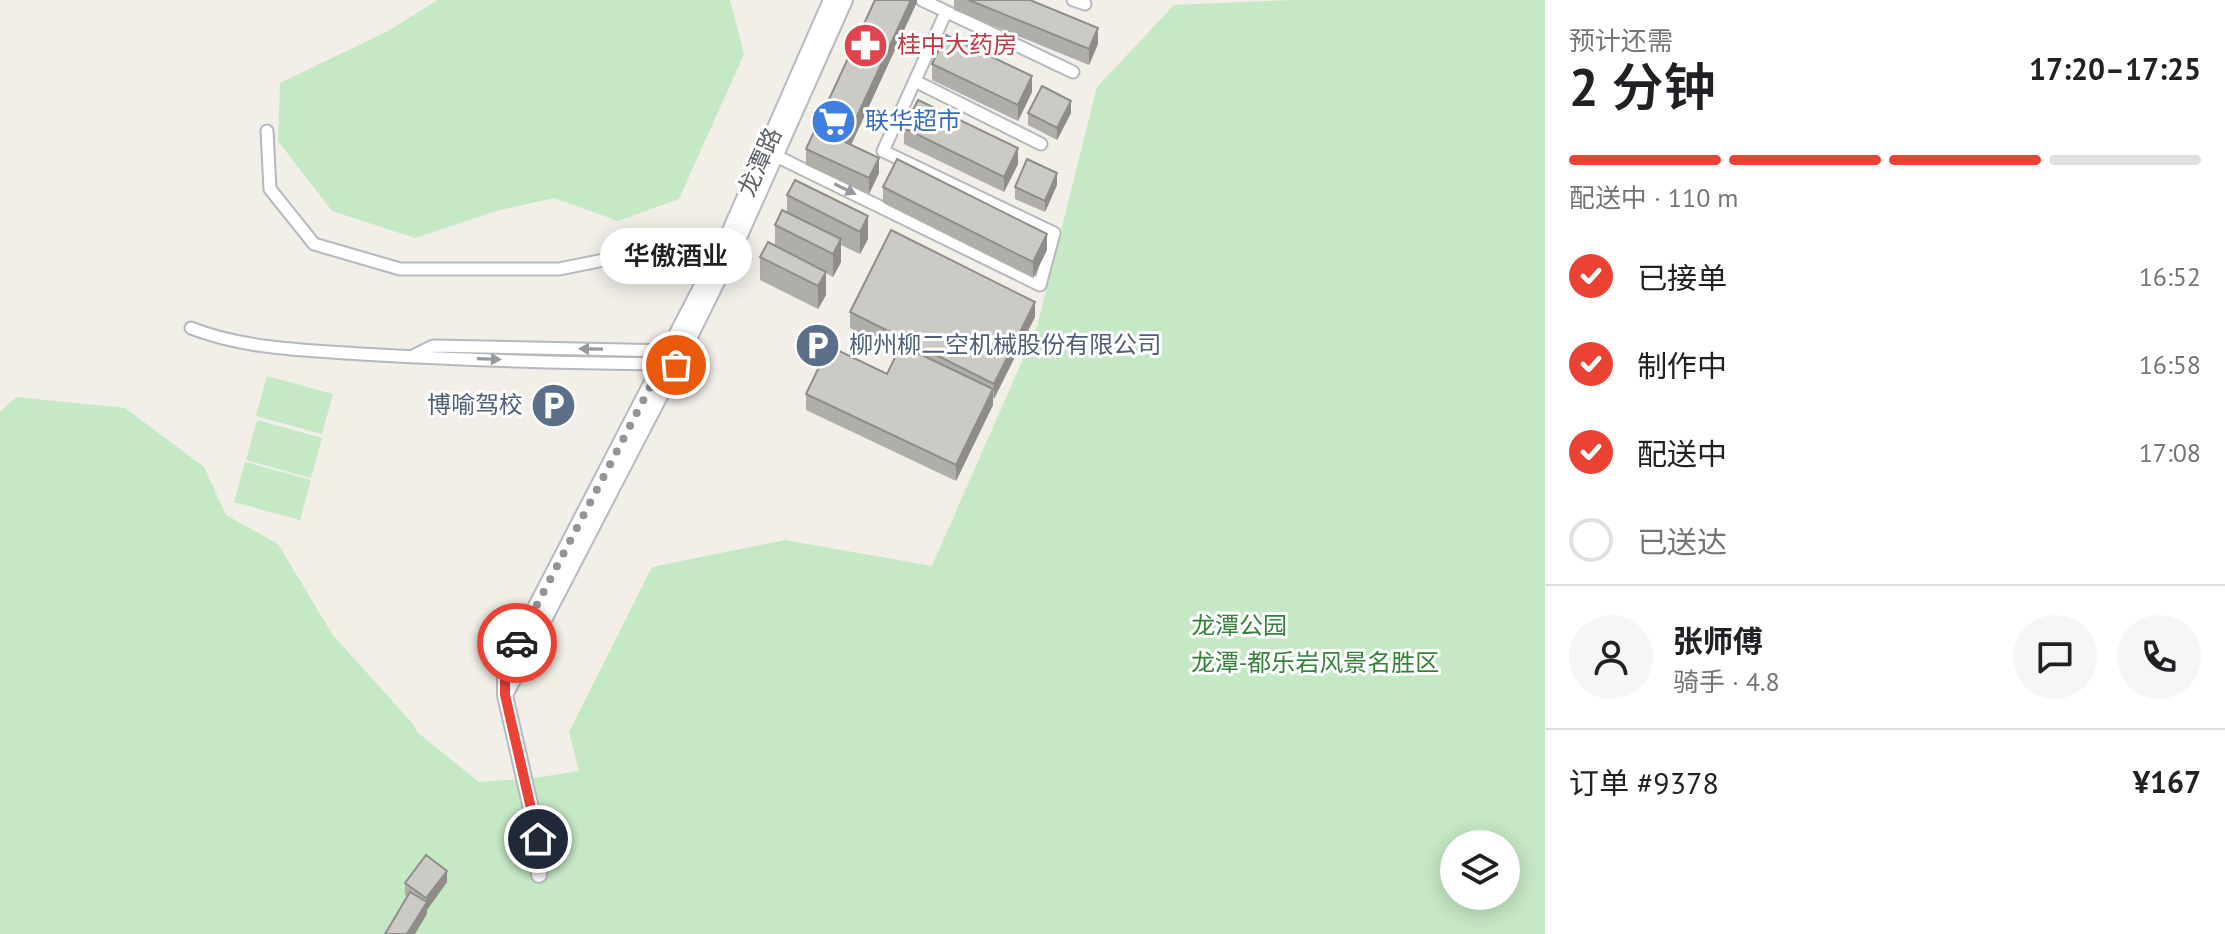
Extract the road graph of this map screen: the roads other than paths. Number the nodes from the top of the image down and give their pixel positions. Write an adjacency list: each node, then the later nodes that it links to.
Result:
1 (831, 0): 10 (street, 龙潭路)
2 (845, 0): 9 (street, 龙潭路)
3 (922, 0): 4 (street)
4 (946, 12): 5 (street); 6 (street)
5 (1073, 72)
6 (915, 81): 8 (street); 9 (street, one-way to 6)
7 (267, 131): 10 (street)
8 (1041, 144)
9 (774, 155): 10 (street, 龙潭路)
10 (735, 234): 12 (street, 龙潭路)
11 (191, 328): 12 (street)
12 (672, 358): 13 (street, 龙潭路)
13 (539, 875)

